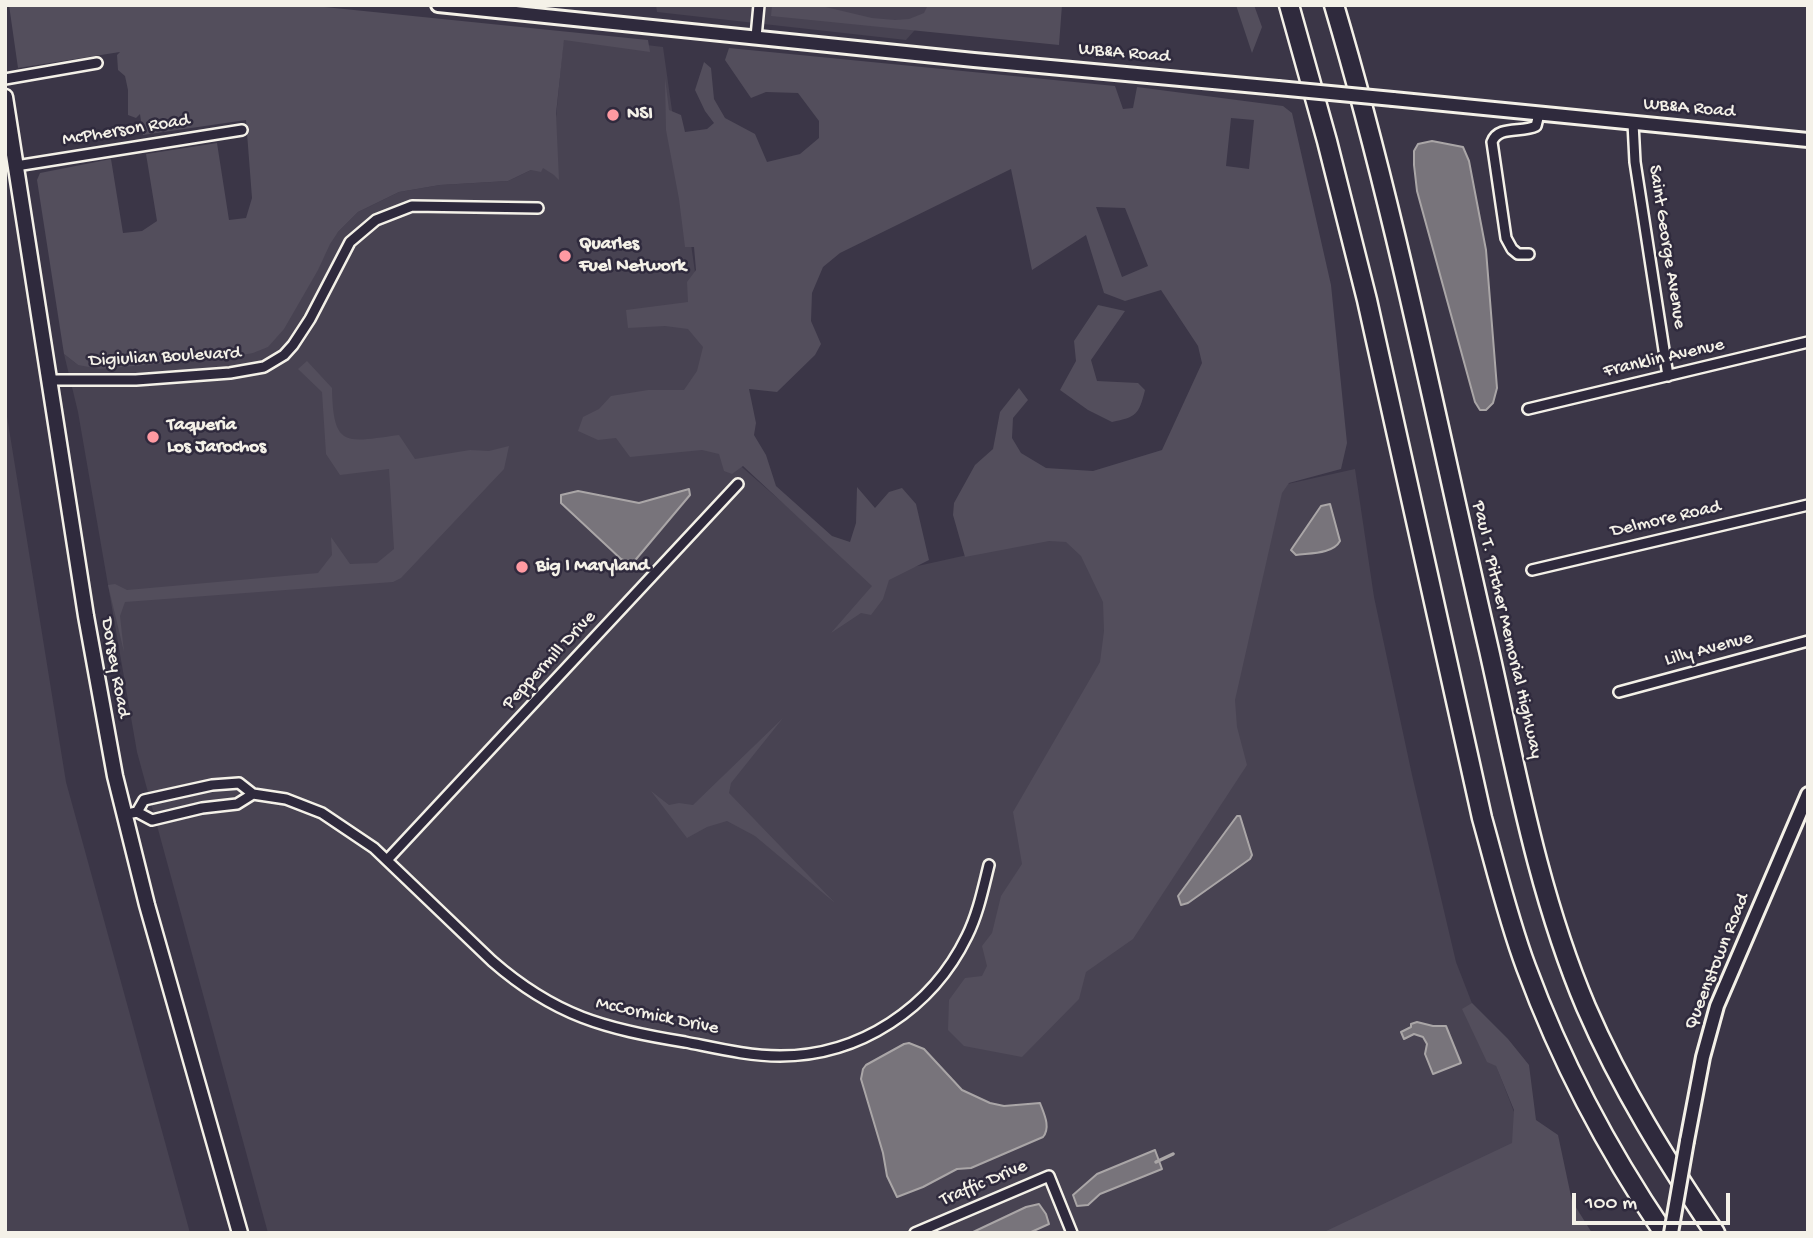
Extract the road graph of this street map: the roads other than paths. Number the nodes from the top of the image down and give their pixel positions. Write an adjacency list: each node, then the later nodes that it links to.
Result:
1 (438, 5): 5 (street, WB&A Road)
2 (759, 5): 5 (street)
3 (1289, 5): 33 (highway)
4 (1334, 5): 35 (highway, Paul T. Pitcher Memorial Highway)
5 (756, 37): 9 (street, WB&A Road, bridge)
6 (97, 63): 7 (street)
7 (5, 79)
8 (5, 97): 13 (main road, Dorsey Road)
9 (1539, 114): 10 (street, WB&A Road); 15 (street)
10 (1633, 123): 12 (street, WB&A Road); 17 (street, Saint George Avenue)
11 (242, 130): 13 (street, McPherson Road)
12 (1808, 140)
13 (16, 166): 18 (main road, Dorsey Road)
14 (538, 208): 18 (street, Digiulian Boulevard)
15 (1529, 254)
16 (1808, 342): 17 (street, Franklin Avenue)
17 (1668, 376): 19 (street, Franklin Avenue)
18 (49, 380): 27 (main road, Dorsey Road)
19 (1528, 409)
20 (738, 484): 28 (street, Peppermill Drive)
21 (1808, 505): 22 (street, Delmore Road)
22 (1532, 570)
23 (1808, 641): 24 (street, Lilly Avenue)
24 (1619, 692)
25 (253, 794): 27 (street, McCormick Drive); 27 (street, McCormick Drive); 28 (street, McCormick Drive)
26 (1808, 794): 34 (street, Queenstown Road, bridge)
27 (130, 814): 30 (main road, Dorsey Road)
28 (387, 860): 29 (street, McCormick Drive)
29 (989, 865)
30 (240, 1233)
31 (915, 1233): 32 (street, Traffic Drive)
32 (1072, 1233)
33 (1664, 1233)
34 (1671, 1233)
35 (1715, 1233)

